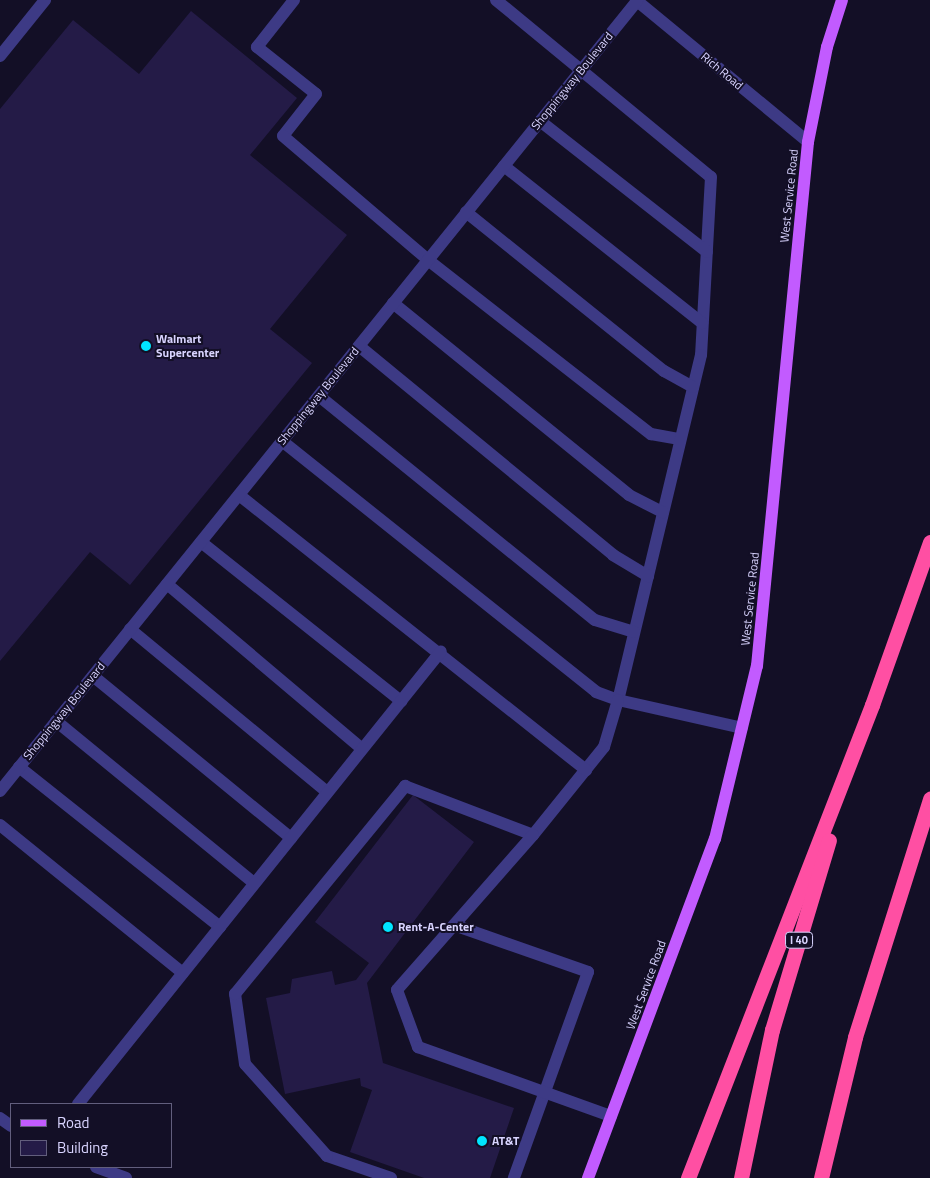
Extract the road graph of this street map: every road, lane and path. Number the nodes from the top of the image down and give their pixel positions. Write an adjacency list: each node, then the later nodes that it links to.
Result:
1 (45, 0): 6 (street)
2 (294, 0): 13 (street)
3 (496, 0): 7 (street)
4 (636, 0): 7 (street, Shoppingway Boulevard); 9 (street, Rich Road)
5 (842, 0): 9 (main road, West Service Road)
6 (0, 56)
7 (580, 71): 8 (street, Shoppingway Boulevard); 12 (street)
8 (540, 121): 10 (street, Shoppingway Boulevard); 12 (street)
9 (808, 142): 35 (main road, West Service Road)
10 (504, 166): 11 (street, Shoppingway Boulevard); 15 (street)
11 (466, 212): 13 (street, Shoppingway Boulevard); 17 (street)
12 (707, 252): 15 (street)
13 (428, 260): 14 (street, Shoppingway Boulevard); 19 (street)
14 (394, 303): 16 (street, Shoppingway Boulevard); 22 (street)
15 (702, 323): 17 (street)
16 (359, 346): 18 (street, Shoppingway Boulevard); 25 (street)
17 (693, 387): 19 (street)
18 (319, 396): 20 (street, Shoppingway Boulevard); 28 (street)
19 (680, 439): 22 (street)
20 (282, 441): 21 (street, Shoppingway Boulevard); 31 (street)
21 (239, 495): 23 (street, Shoppingway Boulevard); 29 (street)
22 (663, 512): 25 (street)
23 (200, 542): 26 (street, Shoppingway Boulevard); 32 (street)
24 (930, 542): 33 (highway, I 40)
25 (648, 576): 28 (street)
26 (167, 584): 27 (street, Shoppingway Boulevard); 36 (street)
27 (130, 629): 30 (street, Shoppingway Boulevard); 40 (street)
28 (634, 632): 31 (street)
29 (441, 651): 32 (street); 38 (street)
30 (93, 676): 34 (street, Shoppingway Boulevard); 44 (street)
31 (618, 700): 35 (street); 38 (street)
32 (401, 701): 36 (street)
33 (872, 705): 57 (highway); 58 (highway, I 40)
34 (56, 721): 37 (street, Shoppingway Boulevard); 45 (street)
35 (742, 728): 51 (main road, West Service Road)
36 (362, 749): 40 (street)
37 (20, 767): 39 (street, Shoppingway Boulevard); 47 (street)
38 (586, 770): 43 (street)
39 (0, 791)
40 (328, 792): 44 (street)
41 (930, 799): 59 (highway)
42 (0, 825): 48 (street)
43 (533, 836): 46 (street); 54 (street)
44 (291, 838): 45 (street)
45 (254, 883): 47 (street)
46 (454, 925): 49 (street); 49 (street)
47 (220, 927): 48 (street)
48 (183, 973): 50 (street)
49 (546, 1094): 51 (street); 55 (street)
50 (79, 1103)
51 (611, 1116): 56 (main road, West Service Road)
52 (99, 1168): 53 (street)
53 (126, 1178)
54 (391, 1178)
55 (514, 1178)
56 (588, 1178)
57 (688, 1178)
58 (741, 1178)
59 (821, 1178)

